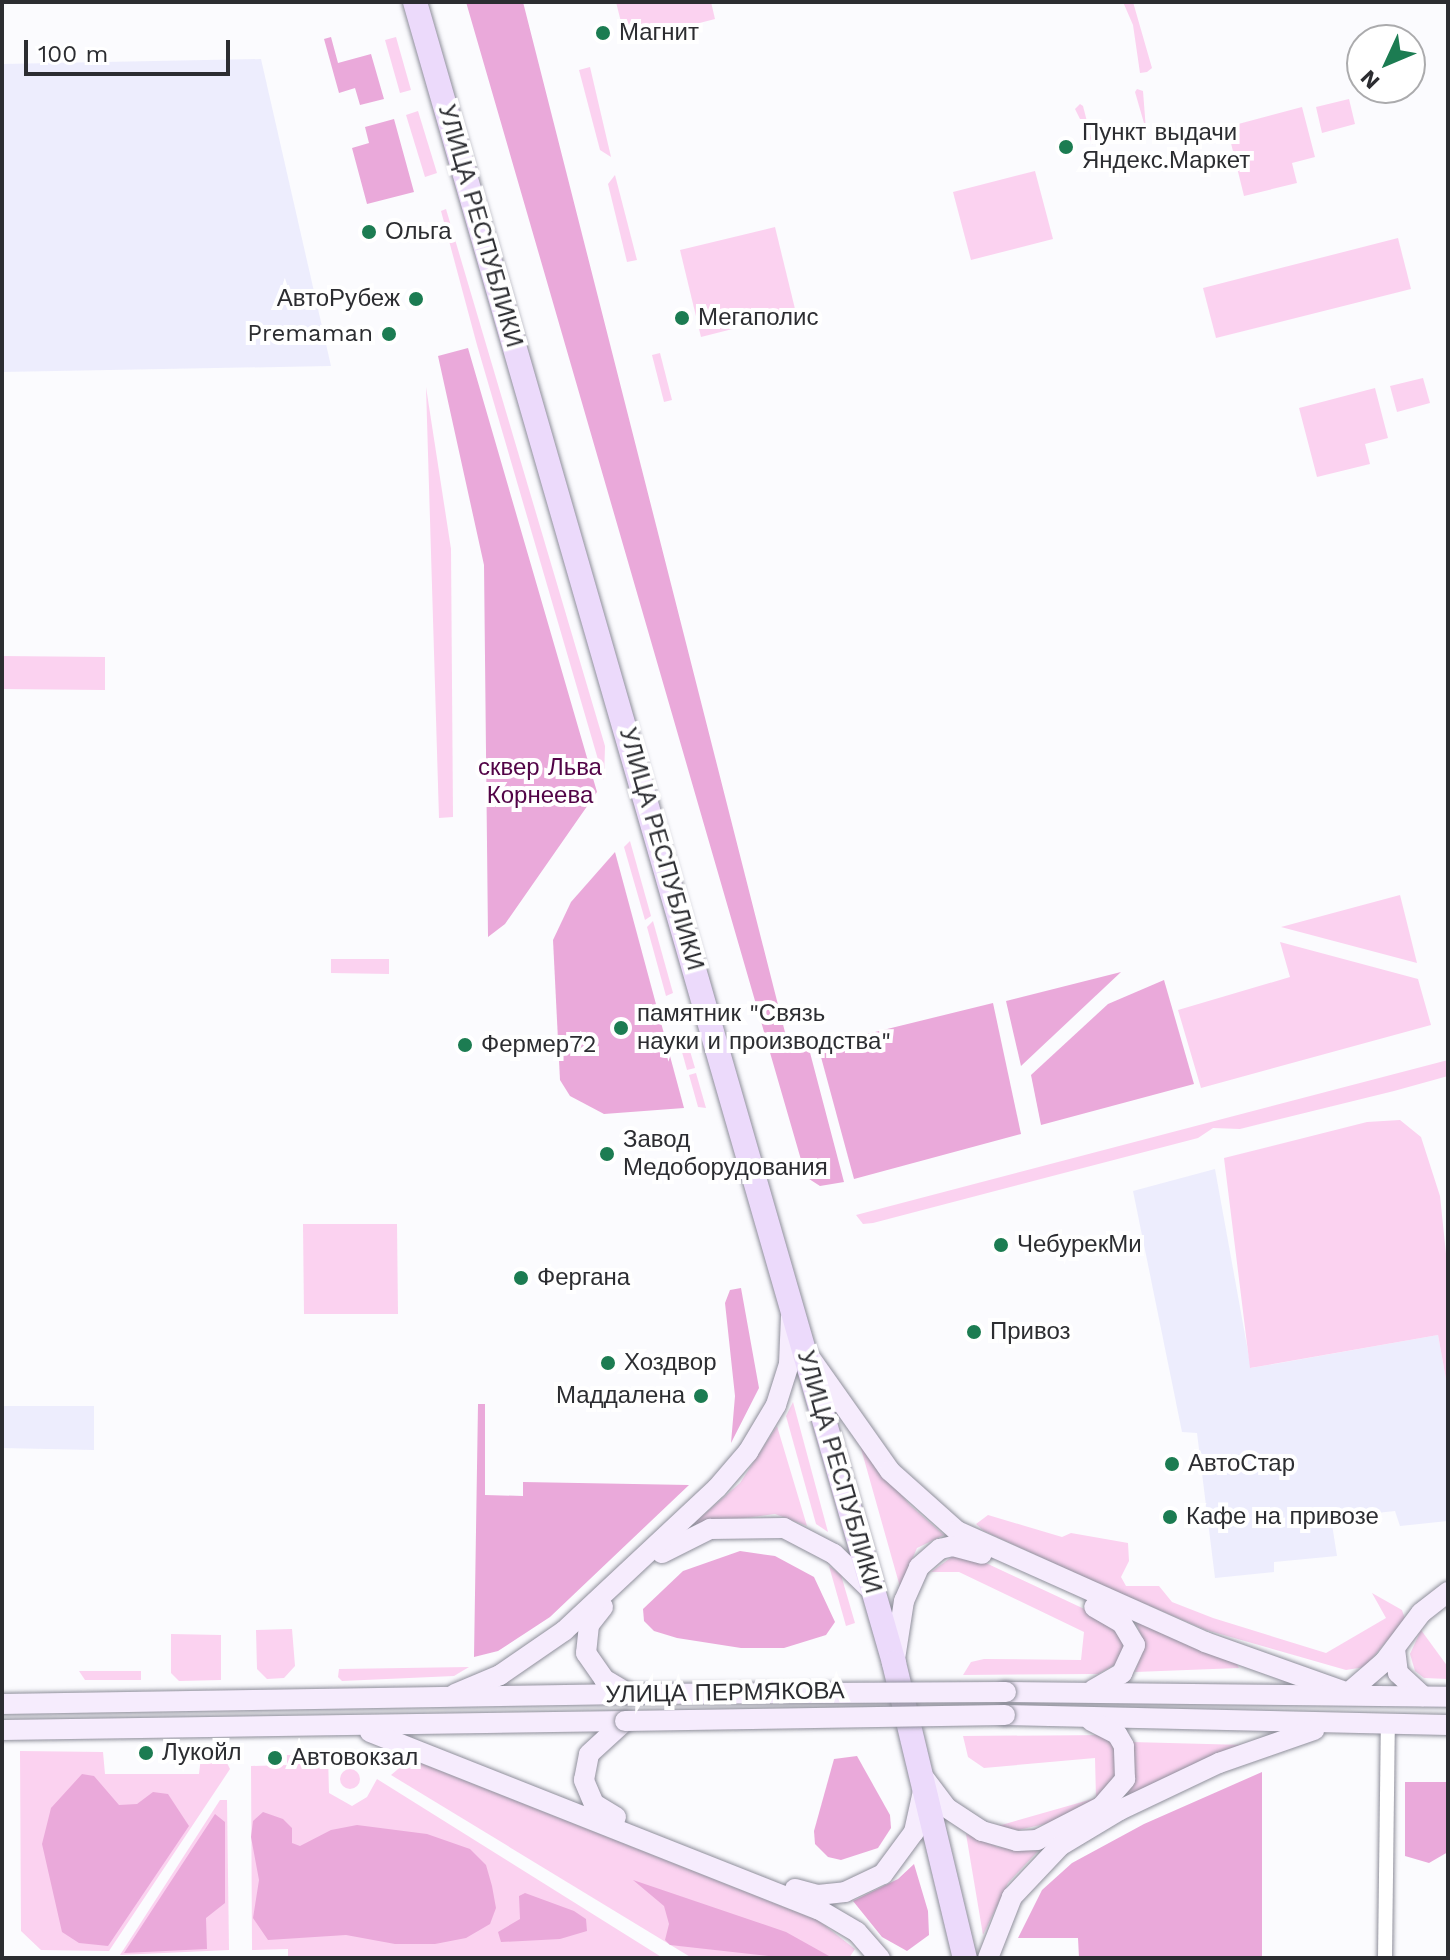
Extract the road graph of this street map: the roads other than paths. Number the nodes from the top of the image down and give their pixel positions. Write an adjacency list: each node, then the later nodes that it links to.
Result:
1 (415, 2): 2 (main road, УЛИЦА РЕСПУБЛИКИ)
2 (792, 1305): 3 (main road, УЛИЦА РЕСПУБЛИКИ); 13 (main road)
3 (806, 1351): 4 (main road, УЛИЦА РЕСПУБЛИКИ); 9 (main road)
4 (871, 1590): 7 (main road, УЛИЦА РЕСПУБЛИКИ); 10 (main road)
5 (1448, 1592): 6 (main road)
6 (1395, 1649): 9 (main road); 11 (main road)
7 (894, 1663): 8 (main road); 22 (main road, УЛИЦА РЕСПУБЛИКИ)
8 (1090, 1691): 9 (main road, УЛИЦА ПЕРМЯКОВА); 10 (main road, УЛИЦА ПЕРМЯКОВА, bridge)
9 (1348, 1693): 11 (main road, УЛИЦА ПЕРМЯКОВА)
10 (629, 1694): 13 (main road, УЛИЦА ПЕРМЯКОВА)
11 (1423, 1696): 12 (main road, УЛИЦА ПЕРМЯКОВА)
12 (1448, 1697)
13 (445, 1699): 14 (main road, УЛИЦА ПЕРМЯКОВА)
14 (2, 1704)
15 (1084, 1718): 16 (main road, УЛИЦА ПЕРМЯКОВА, bridge); 17 (main road, УЛИЦА ПЕРМЯКОВА); 22 (main road)
16 (625, 1721): 20 (main road, УЛИЦА ПЕРМЯКОВА); 22 (main road)
17 (1333, 1725): 19 (main road, УЛИЦА ПЕРМЯКОВА); 27 (main road)
18 (1448, 1725): 19 (main road, УЛИЦА ПЕРМЯКОВА)
19 (1388, 1726): 28 (street)
20 (355, 1727): 21 (main road, УЛИЦА ПЕРМЯКОВА); 24 (main road)
21 (2, 1730)
22 (925, 1779): 23 (main road, УЛИЦА РЕСПУБЛИКИ)
23 (957, 1930): 25 (main road, УЛИЦА РЕСПУБЛИКИ); 26 (main road, УЛИЦА РЕСПУБЛИКИ)
24 (880, 1958)
25 (953, 1958)
26 (965, 1958)
27 (988, 1958)
28 (1385, 1958)

